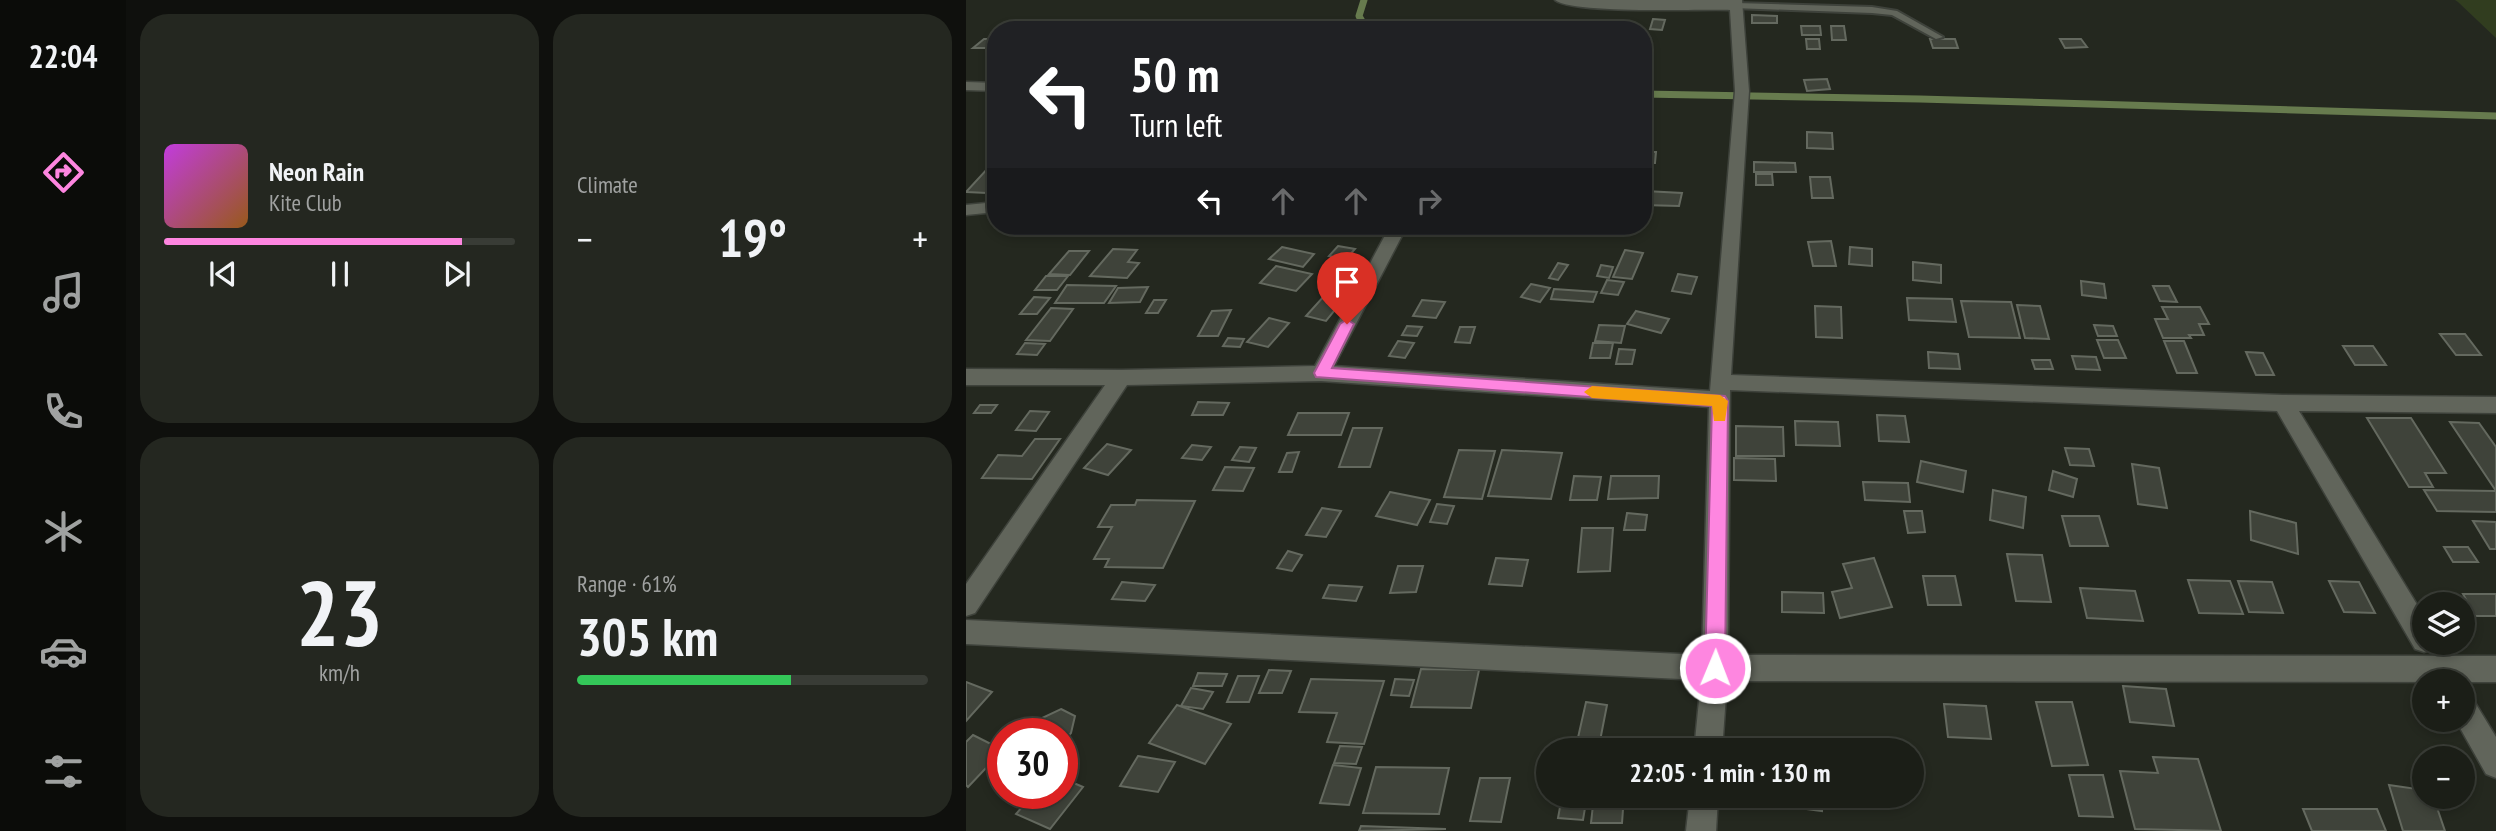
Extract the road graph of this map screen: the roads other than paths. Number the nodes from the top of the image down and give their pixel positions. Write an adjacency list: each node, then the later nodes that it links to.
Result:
1 (1562, 0): 2 (street)
2 (1736, 3): 3 (lane); 12 (street)
3 (1939, 37)
4 (966, 86): 5 (street)
5 (987, 87)
6 (987, 208): 7 (street)
7 (966, 210)
8 (1393, 235): 9 (street)
9 (1321, 373): 11 (street); 12 (street)
10 (966, 377): 11 (street)
11 (1121, 378): 15 (street)
12 (1720, 391): 13 (street); 18 (street)
13 (2283, 403): 14 (street); 16 (street)
14 (2496, 405)
15 (966, 606)
16 (2412, 621)
17 (966, 632): 18 (street)
18 (1715, 668): 21 (street); 23 (street)
19 (2496, 669): 20 (street)
20 (2475, 671)
21 (2412, 674)
22 (2475, 728): 24 (street)
23 (1709, 738)
24 (2496, 764)
25 (1703, 808): 26 (street)
26 (1701, 831)

